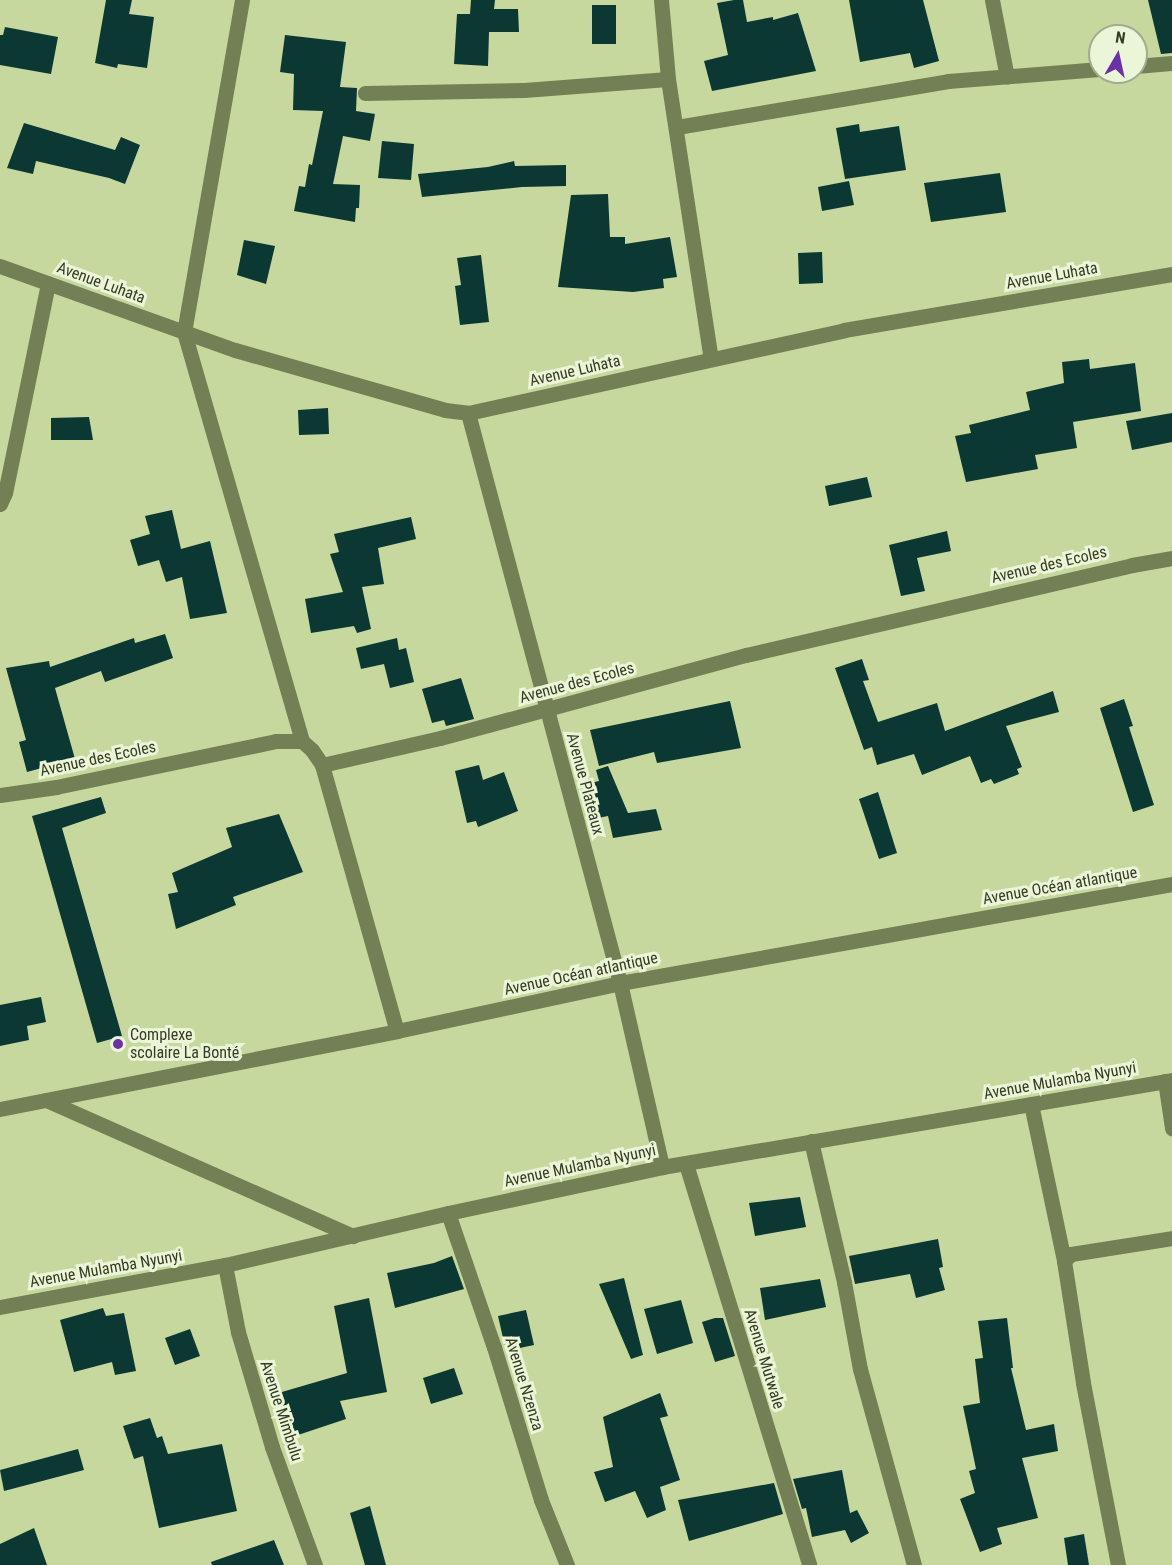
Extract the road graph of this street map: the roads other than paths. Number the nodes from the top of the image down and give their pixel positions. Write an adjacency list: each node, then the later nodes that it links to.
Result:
1 (242, 0): 14 (street)
2 (661, 0): 8 (street)
3 (992, 0): 7 (street)
4 (1172, 63): 5 (street)
5 (1148, 65)
6 (1088, 70): 7 (street)
7 (1007, 76): 10 (street)
8 (668, 80): 9 (street); 10 (street)
9 (365, 93)
10 (676, 128): 15 (street)
11 (0, 266): 13 (street, Avenue Luhata)
12 (1172, 274): 15 (street, Avenue Luhata)
13 (48, 283): 14 (street, Avenue Luhata); 17 (street)
14 (184, 332): 16 (street, Avenue Luhata); 20 (street)
15 (711, 359): 16 (street, Avenue Luhata)
16 (468, 413): 19 (street, Avenue Plateaux)
17 (0, 504)
18 (1172, 558): 19 (street, Avenue des Ecoles)
19 (546, 710): 21 (street, Avenue des Ecoles); 24 (street, Avenue Plateaux)
20 (302, 741): 21 (street); 22 (street, Avenue des Ecoles)
21 (322, 765): 25 (street)
22 (0, 795)
23 (1172, 884): 24 (street, Avenue Océan atlantique)
24 (621, 983): 25 (street, Avenue Océan atlantique); 33 (street, Avenue Plateaux)
25 (397, 1031): 27 (street, Avenue Océan atlantique)
26 (1168, 1080): 28 (street, Avenue Mulamba Nyunyi); 30 (street)
27 (46, 1100): 29 (street, Avenue Océan atlantique); 35 (street)
28 (1031, 1104): 31 (street, Avenue Mulamba Nyunyi); 37 (street)
29 (0, 1109)
30 (1172, 1128)
31 (811, 1141): 32 (street, Avenue Mulamba Nyunyi); 43 (street)
32 (686, 1164): 33 (street, Avenue Mulamba Nyunyi); 42 (street, Avenue Mutwale)
33 (662, 1167): 34 (street, Avenue Mulamba Nyunyi)
34 (448, 1213): 35 (street, Avenue Mulamba Nyunyi); 41 (street, Avenue Nzenza)
35 (353, 1236): 38 (street, Avenue Mulamba Nyunyi)
36 (1172, 1238): 37 (street)
37 (1064, 1261): 44 (street)
38 (225, 1265): 39 (street, Avenue Mulamba Nyunyi); 40 (street, Avenue Mimbulu)
39 (0, 1307)
40 (315, 1565)
41 (567, 1565)
42 (809, 1565)
43 (914, 1565)
44 (1118, 1565)

